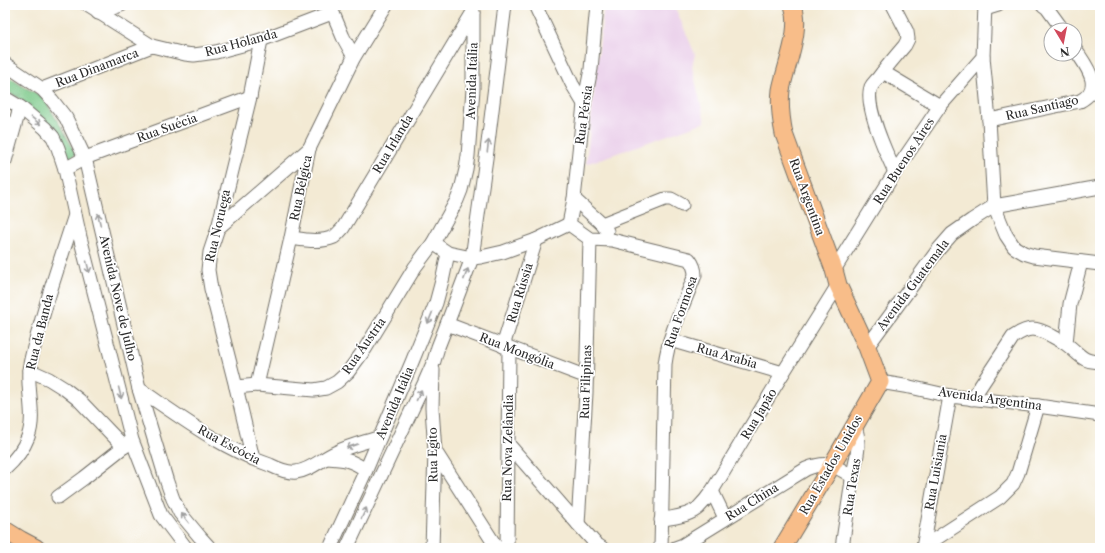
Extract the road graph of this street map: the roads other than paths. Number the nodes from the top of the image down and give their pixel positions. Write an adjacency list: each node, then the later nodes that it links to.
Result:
1 (87, 5): 14 (street, Rua Holanda)
2 (121, 5): 14 (street)
3 (386, 5): 20 (street, Rua Bélgica)
4 (506, 5): 51 (street, Avenida Itália, one-way to 4)
5 (535, 5): 28 (street)
6 (597, 5): 28 (street, Rua Pérsia)
7 (793, 5): 54 (main road, Rua Argentina)
8 (893, 5): 24 (street)
9 (998, 5): 11 (street)
10 (1043, 5): 15 (street)
11 (985, 7): 21 (street)
12 (331, 9): 16 (street, Rua Holanda); 20 (street)
13 (474, 9): 18 (street, Avenida Itália); 19 (street, Rua Irlanda)
14 (98, 13): 17 (street, Rua Holanda)
15 (1057, 22)
16 (261, 40): 17 (street, Rua Holanda); 27 (street, Rua Noruega)
17 (152, 46): 25 (street, Rua Dinamarca)
18 (473, 49): 19 (street); 49 (street, Avenida Itália)
19 (450, 51): 45 (street, Rua Irlanda)
20 (354, 57): 32 (street, Rua Bélgica)
21 (983, 58): 29 (street, Rua Buenos Aires); 31 (street)
22 (1083, 61): 31 (street, Rua Santiago)
23 (5, 64): 25 (street, Avenida Nove de Julho)
24 (883, 72): 29 (street); 36 (street)
25 (42, 89): 33 (street, Avenida Nove de Julho)
26 (5, 98): 30 (street, Avenida Nove de Julho)
27 (250, 98): 33 (street, Rua Suécia); 44 (street, Rua Noruega)
28 (584, 104): 38 (street, Rua Pérsia)
29 (940, 106): 36 (street, Rua Buenos Aires)
30 (20, 108): 34 (street); 35 (street, Avenida Nove de Julho, one-way to 35)
31 (989, 120): 40 (street)
32 (309, 149): 44 (street); 45 (street, Rua Bélgica)
33 (85, 158): 35 (street, Rua Suécia); 68 (street, Avenida Nove de Julho, one-way to 33)
34 (5, 162)
35 (66, 169): 41 (street, Avenida Nove de Julho)
36 (895, 172): 54 (street, Rua Buenos Aires)
37 (1098, 189): 40 (street, Avenida Guatemala)
38 (574, 199): 42 (street, Rua Pérsia); 43 (street)
39 (682, 205): 43 (street)
40 (994, 206): 52 (street); 59 (street, Avenida Guatemala)
41 (76, 216): 62 (street, Rua da Banda); 75 (street, Avenida Nove de Julho, one-way to 75)
42 (569, 224): 46 (street); 47 (street)
43 (602, 224): 48 (street)
44 (218, 228): 67 (street, Rua Noruega)
45 (291, 238): 66 (street, Rua Bélgica)
46 (536, 240): 51 (street); 58 (street, Rua Rússia)
47 (590, 240): 48 (street, Rua Formosa); 64 (street, Rua Filipinas)
48 (612, 240): 56 (street, Rua Formosa)
49 (433, 243): 50 (street); 66 (street, Rua Áustria)
50 (448, 253): 51 (street); 74 (street, Avenida Itália, one-way to 74)
51 (472, 258): 55 (street, Avenida Itália, one-way to 51)
52 (1081, 262): 53 (street); 57 (street)
53 (1100, 264)
54 (836, 278): 59 (main road, Rua Argentina); 63 (street, Rua Japão)
55 (447, 324): 58 (street, Rua Mongólia); 60 (street, Avenida Itália)
56 (670, 340): 63 (street, Rua Arabia); 87 (street, Rua Formosa)
57 (1066, 343): 61 (street); 70 (street)
58 (506, 347): 64 (street, Rua Mongólia); 76 (street, Rua Nova Zelândia)
59 (867, 347): 65 (main road, Rua Argentina)
60 (434, 361): 77 (street, Rua Egito); 94 (street, Avenida Itália, one-way to 60)
61 (1100, 361)
62 (29, 370): 75 (street); 81 (street, Rua da Banda)
63 (783, 373): 84 (street, Rua Japão)
64 (587, 377): 88 (street, Rua Filipinas)
65 (880, 382): 69 (street, Avenida Argentina); 73 (main road, Rua Estados Unidos)
66 (257, 386): 67 (street, Rua Áustria)
67 (236, 387): 79 (street, Rua Noruega)
68 (139, 389): 79 (street, Rua Escócia); 92 (street, Avenida Nove de Julho, one-way to 68)
69 (950, 396): 70 (street, Avenida Argentina); 103 (street, Rua Luisiania)
70 (972, 399): 71 (street, Avenida Argentina)
71 (1038, 406): 72 (street, Avenida Argentina); 103 (street)
72 (1100, 415)
73 (855, 426): 80 (main road, Rua Estados Unidos); 83 (street, Rua Texas)
74 (380, 437): 78 (street, Rua Escócia, one-way to 78); 82 (street, Avenida Itália)
75 (128, 443): 85 (street); 91 (street, Avenida Nove de Julho)
76 (509, 446): 88 (street); 97 (street, Rua Nova Zelândia)
77 (434, 452): 95 (street, Rua Egito); 96 (street)
78 (325, 458): 79 (street, Rua Escócia); 82 (street)
79 (253, 459)
80 (832, 464): 83 (street); 86 (street, Rua China); 101 (main road, Rua Estados Unidos)
81 (5, 469)
82 (366, 470): 93 (street, Avenida Itália)
83 (853, 477): 102 (street, Rua Texas)
84 (712, 491): 86 (street); 87 (street, Rua Japão)
85 (58, 497)
86 (725, 518): 100 (street, Rua China)
87 (661, 520): 99 (street, Rua Formosa)
88 (578, 524): 98 (street)
89 (5, 530): 90 (main road)
90 (36, 548)
91 (186, 548)
92 (210, 548)
93 (330, 548)
94 (348, 548)
95 (432, 548)
96 (498, 548)
97 (507, 548)
98 (602, 548)
99 (661, 548)
100 (675, 548)
101 (782, 548)
102 (842, 548)
103 (923, 548)

